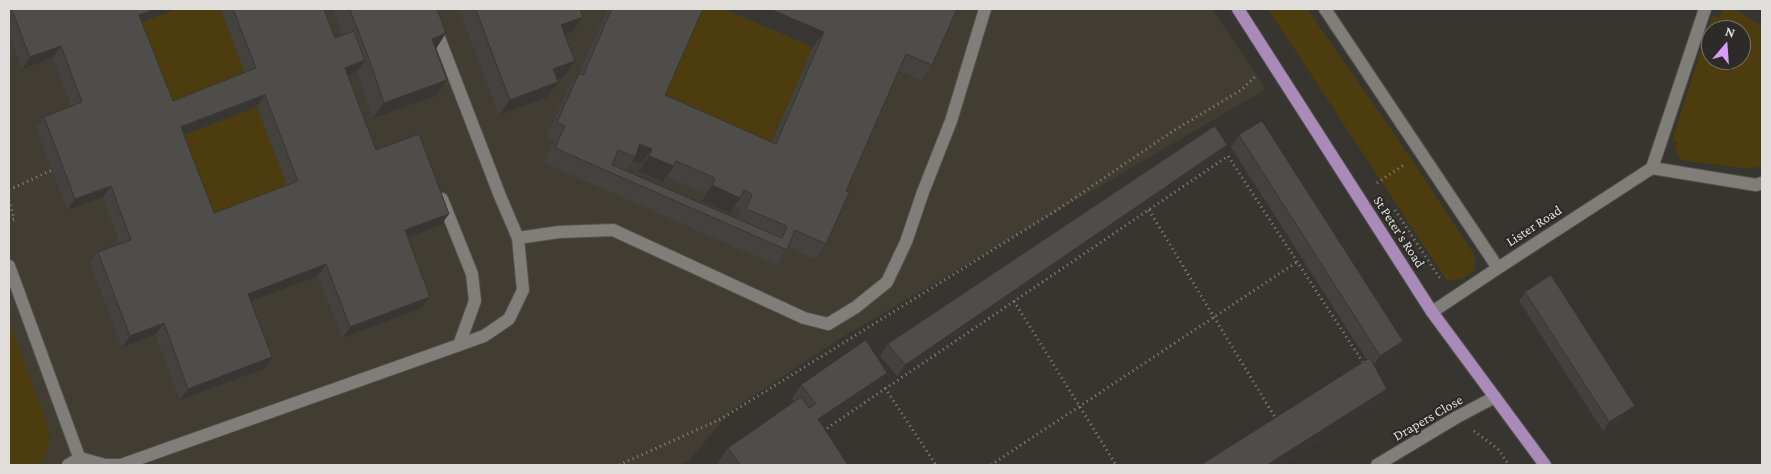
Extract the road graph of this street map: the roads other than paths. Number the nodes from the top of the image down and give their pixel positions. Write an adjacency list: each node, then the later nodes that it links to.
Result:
1 (428, 9): 9 (street)
2 (985, 9): 9 (street)
3 (1238, 9): 13 (main road, St Peter's Road)
4 (1325, 9): 11 (street)
5 (1704, 9): 6 (street)
6 (1652, 168): 7 (street); 11 (street, Lister Road)
7 (1762, 183)
8 (437, 187): 14 (street)
9 (518, 238): 14 (street)
10 (9, 266): 12 (street)
11 (1498, 268): 13 (street, Lister Road)
12 (13, 291): 16 (street)
13 (1432, 312): 15 (main road, St Peter's Road)
14 (459, 345): 16 (street)
15 (1495, 398): 18 (street, Drapers Close); 19 (main road, St Peter's Road)
16 (81, 462): 17 (street)
17 (68, 465)
18 (1378, 465)
19 (1545, 465)

